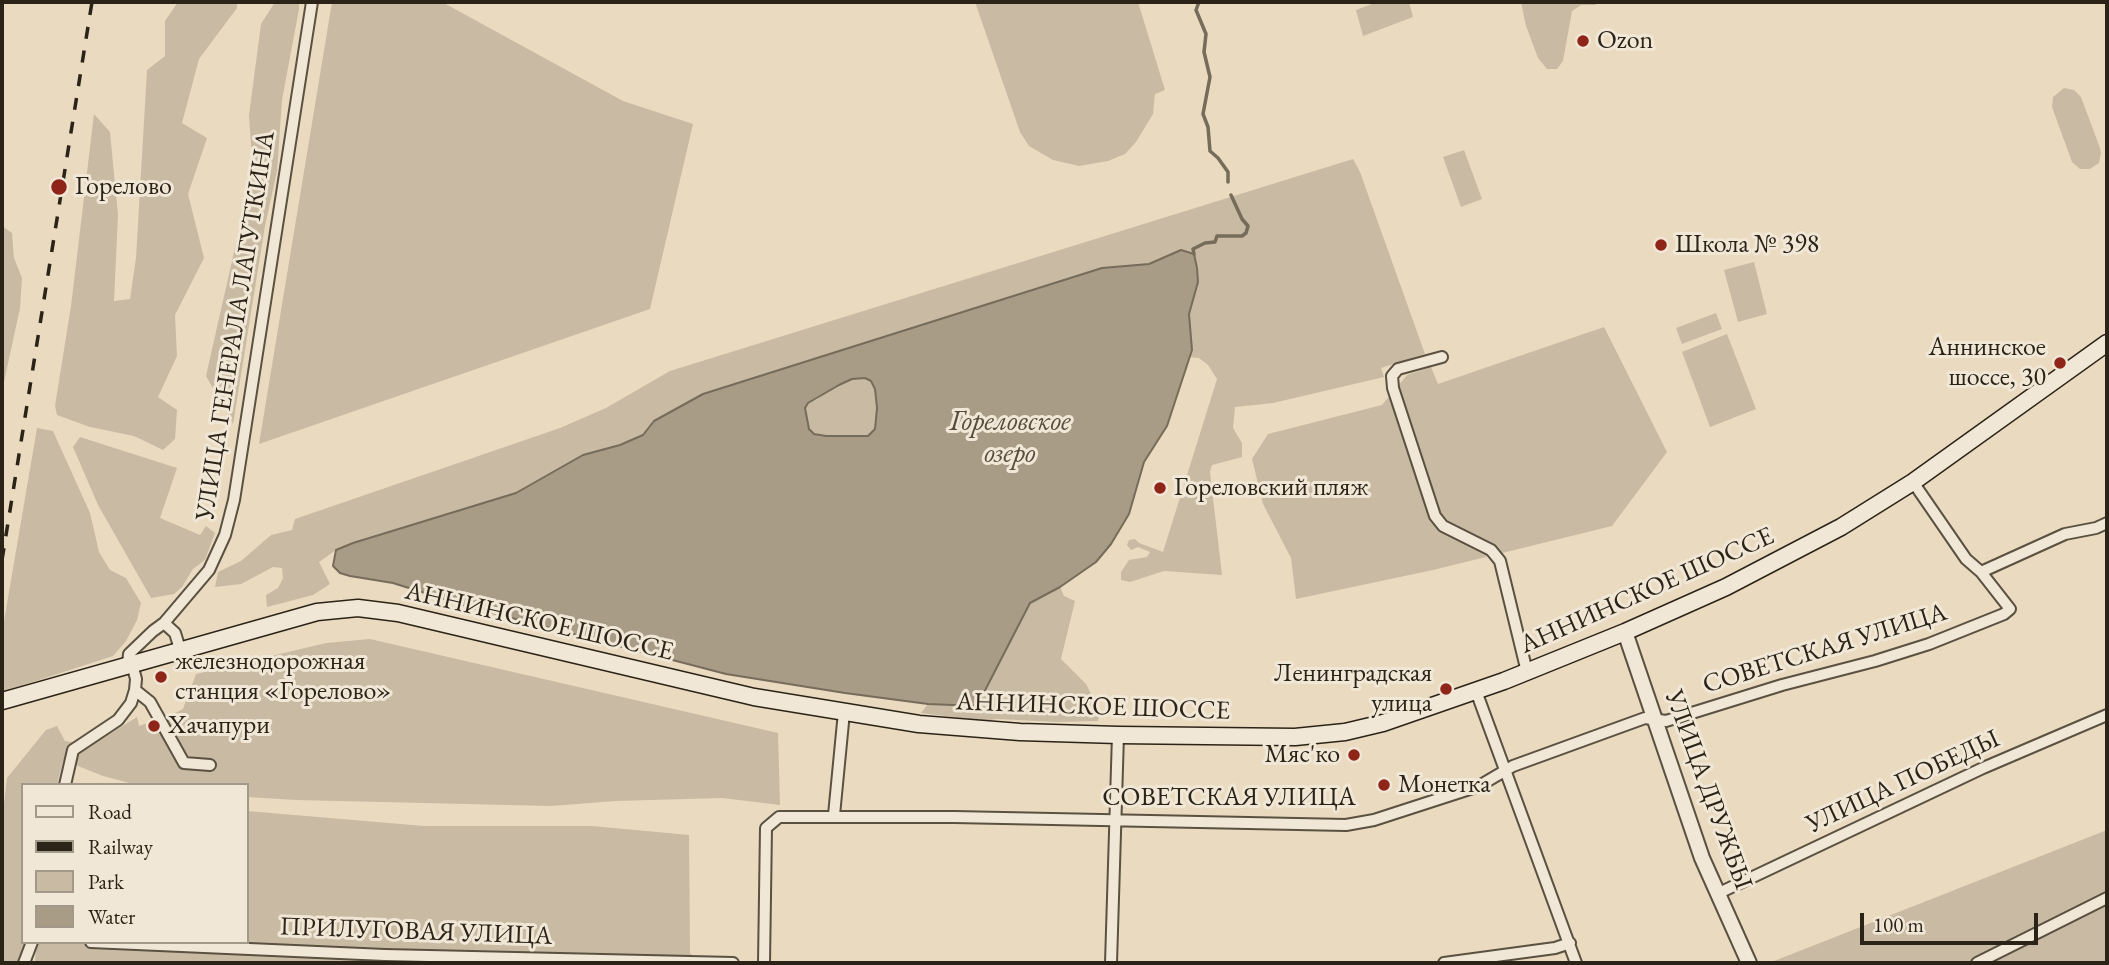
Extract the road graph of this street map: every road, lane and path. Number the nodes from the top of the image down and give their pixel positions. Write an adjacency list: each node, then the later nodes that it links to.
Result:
1 (312, 2): 7 (street, УЛИЦА ГЕНЕРАЛА ЛАГУТКИНА)
2 (2107, 343): 4 (main road, АННИНСКОЕ ШОССЕ)
3 (1442, 357): 11 (street)
4 (1913, 482): 6 (street, СОВЕТСКАЯ УЛИЦА); 8 (main road, АННИНСКОЕ ШОССЕ)
5 (2107, 523): 6 (street)
6 (1981, 572): 17 (street, СОВЕТСКАЯ УЛИЦА)
7 (164, 623): 9 (street); 10 (street, УЛИЦА ГЕНЕРАЛА ЛАГУТКИНА)
8 (1625, 632): 11 (main road, АННИНСКОЕ ШОССЕ); 17 (street, УЛИЦА ДРУЖБЫ)
9 (180, 649): 10 (main road, АННИНСКОЕ ШОССЕ); 15 (main road, АННИНСКОЕ ШОССЕ)
10 (130, 664): 12 (street); 14 (main road, АННИНСКОЕ ШОССЕ)
11 (1527, 671): 13 (main road, АННИНСКОЕ ШОССЕ)
12 (135, 690): 19 (street); 21 (street)
13 (1476, 691): 18 (main road, АННИНСКОЕ ШОССЕ); 20 (street)
14 (2, 701)
15 (844, 712): 18 (main road, АННИНСКОЕ ШОССЕ); 22 (street)
16 (2107, 715): 24 (street, УЛИЦА ПОБЕДЫ)
17 (1656, 718): 20 (street, СОВЕТСКАЯ УЛИЦА); 24 (street, УЛИЦА ДРУЖБЫ)
18 (1118, 735): 23 (street)
19 (211, 765)
20 (1507, 770): 23 (street, СОВЕТСКАЯ УЛИЦА); 26 (street)
21 (65, 783)
22 (834, 816): 23 (street, СОВЕТСКАЯ УЛИЦА); 32 (street, СОВЕТСКАЯ УЛИЦА)
23 (1115, 821): 33 (street)
24 (1719, 893): 36 (street, УЛИЦА ДРУЖБЫ)
25 (2107, 898): 37 (street)
26 (1570, 943): 34 (street); 35 (street)
27 (31, 944): 29 (street)
28 (140, 944): 30 (street, ПРИЛУГОВАЯ УЛИЦА)
29 (26, 962)
30 (698, 962): 31 (street, ПРИЛУГОВАЯ УЛИЦА)
31 (733, 963)
32 (764, 963)
33 (1111, 963)
34 (1444, 963)
35 (1576, 963)
36 (1749, 963)
37 (1979, 963)

